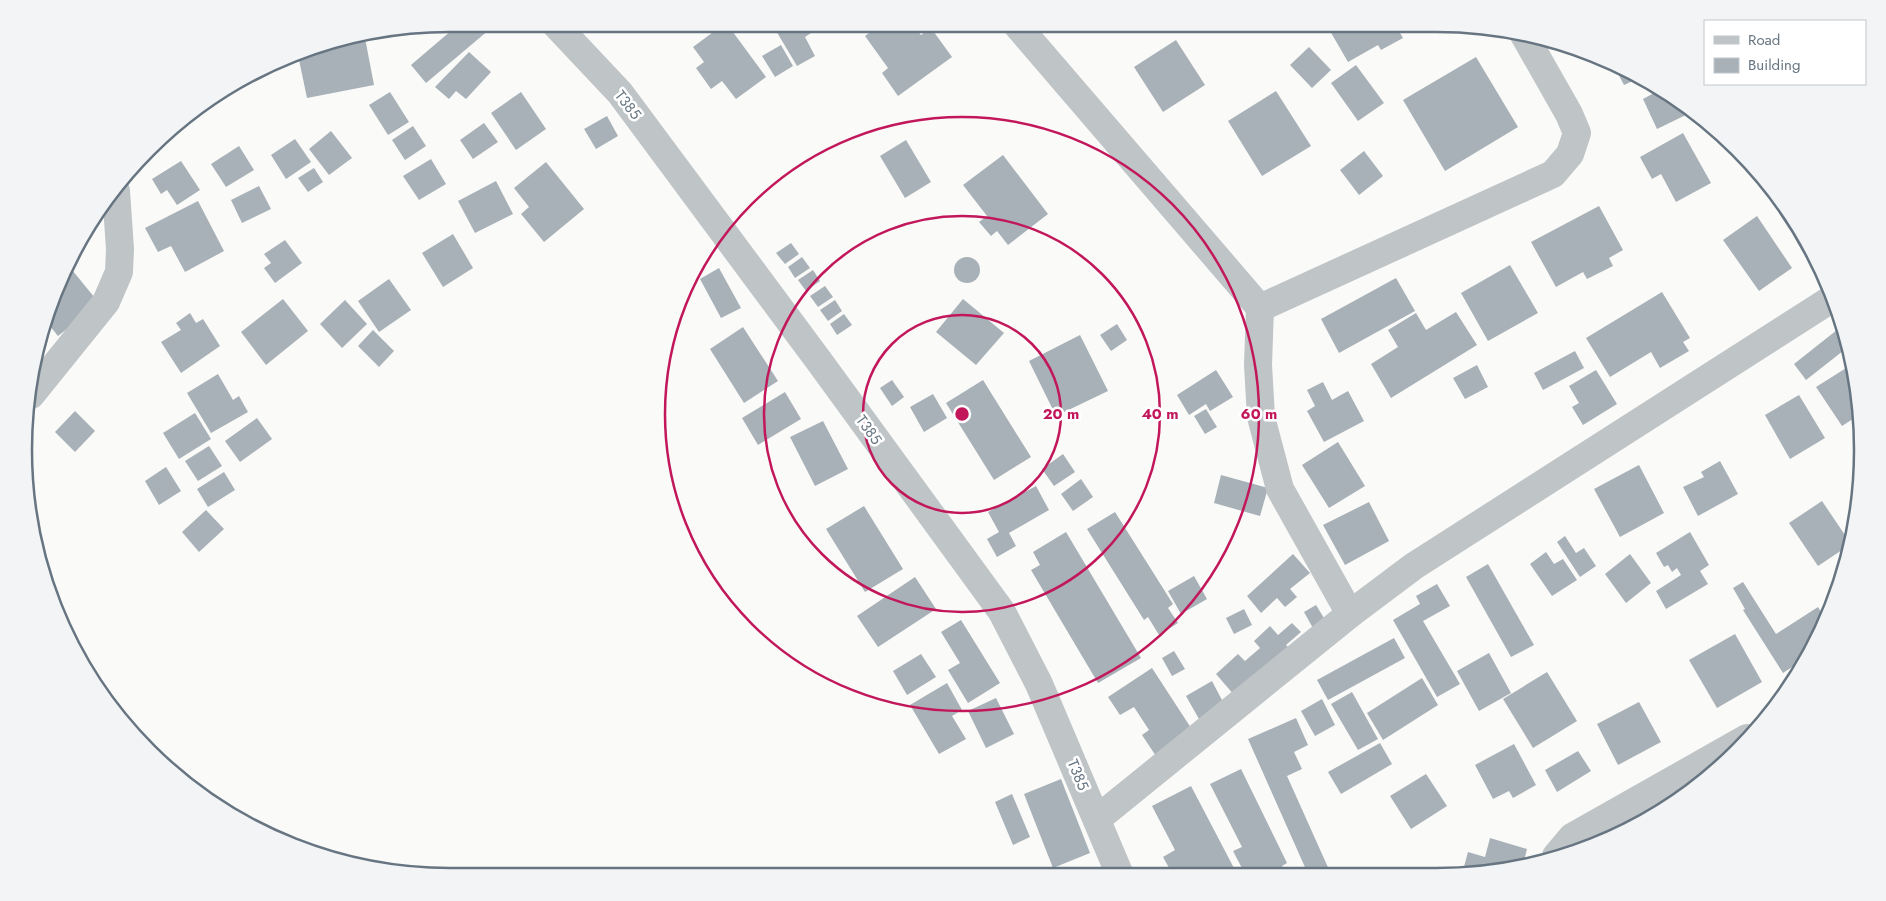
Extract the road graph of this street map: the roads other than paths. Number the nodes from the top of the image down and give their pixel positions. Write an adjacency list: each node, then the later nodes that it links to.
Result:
1 (563, 32): 10 (street, T385 / T385)
2 (1023, 32): 6 (street)
3 (1529, 44): 6 (street)
4 (117, 199): 7 (street)
5 (1826, 303): 8 (street)
6 (1260, 308): 8 (street)
7 (38, 387)
8 (1350, 614): 10 (street)
9 (1728, 749): 11 (street)
10 (1097, 819): 12 (street, T385 / T385)
11 (1562, 848)
12 (1117, 868)

